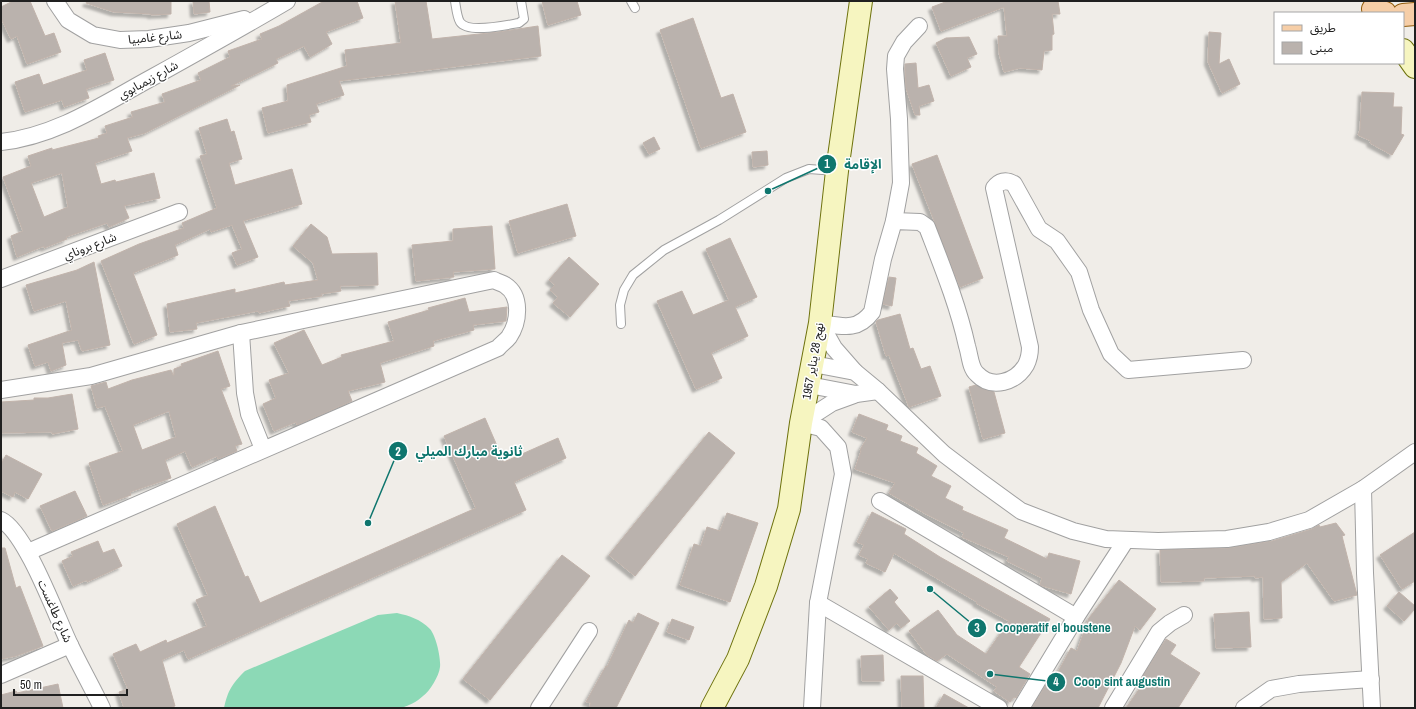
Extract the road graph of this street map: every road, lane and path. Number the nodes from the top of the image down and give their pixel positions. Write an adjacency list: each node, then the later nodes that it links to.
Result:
1 (55, 1): 6 (street, شارع غامبيا)
2 (288, 1): 6 (street, شارع زيمبابوي)
3 (454, 1): 4 (lane)
4 (521, 1)
5 (861, 1): 15 (street, نهج 28 يناير 1957)
6 (267, 13): 14 (street, شارع زيمبابوي)
7 (1415, 14): 8 (main road)
8 (1404, 15)
9 (919, 26): 17 (street)
10 (1404, 38): 11 (street)
11 (1415, 43)
12 (1404, 51): 13 (street)
13 (1415, 67)
14 (1, 142)
15 (837, 171): 19 (street, نهج 28 يناير 1957); 20 (lane)
16 (179, 212): 18 (street, شارع بروناي)
17 (894, 221): 19 (street); 22 (street)
18 (1, 279)
19 (820, 323): 23 (street); 24 (street, نهج 28 يناير 1957)
20 (621, 324)
21 (241, 333): 25 (street); 29 (street); 29 (street)
22 (1243, 360)
23 (855, 372): 24 (street); 26 (street)
24 (811, 374): 27 (street); 28 (street, نهج 28 يناير 1957)
25 (1, 390)
26 (878, 391): 27 (street); 34 (street)
27 (856, 394): 28 (street)
28 (801, 423): 36 (street); 45 (street, نهج 28 يناير 1957)
29 (263, 449): 35 (street)
30 (1415, 452): 31 (street)
31 (1363, 489): 34 (street); 42 (street)
32 (880, 501): 38 (street)
33 (1, 520): 35 (street, شارع طاغست)
34 (1126, 540): 38 (street)
35 (28, 552): 40 (street, شارع طاغست)
36 (818, 603): 46 (street); 47 (street)
37 (1184, 616): 49 (street)
38 (1076, 617): 48 (street)
39 (589, 631): 44 (street)
40 (70, 645): 41 (street); 43 (street, شارع طاغست)
41 (1, 675)
42 (1371, 679): 50 (street); 51 (street)
43 (102, 708)
44 (539, 708)
45 (712, 708)
46 (812, 708)
47 (999, 708)
48 (1021, 708)
49 (1113, 708)
50 (1244, 708)
51 (1372, 708)

